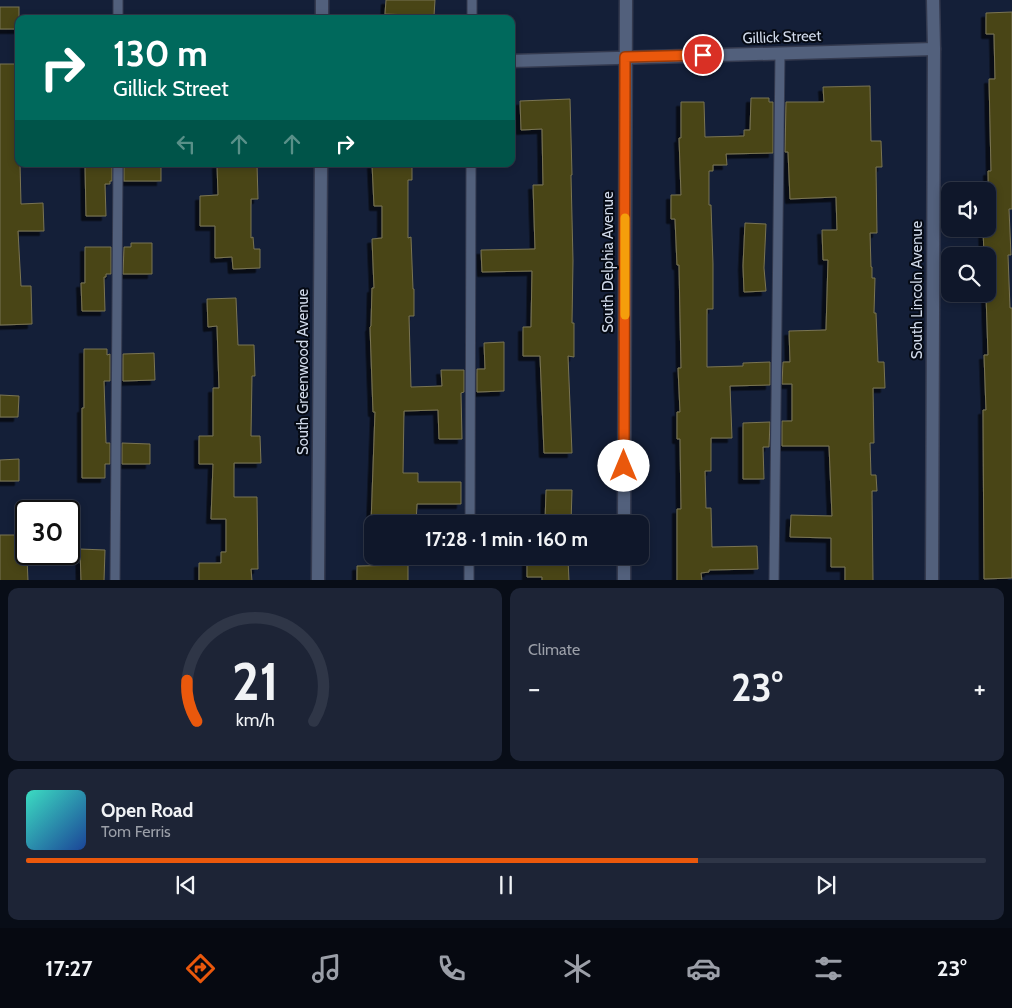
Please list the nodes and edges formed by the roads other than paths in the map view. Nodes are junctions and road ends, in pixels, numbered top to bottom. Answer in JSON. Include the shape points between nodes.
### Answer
{"nodes":[{"id":1,"x":118,"y":0,"type":"edge"},
{"id":2,"x":322,"y":0,"type":"edge"},
{"id":3,"x":472,"y":0,"type":"edge"},
{"id":4,"x":626,"y":0,"type":"edge"},
{"id":5,"x":933,"y":0,"type":"edge"},
{"id":6,"x":118,"y":15,"type":"edge"},
{"id":7,"x":322,"y":15,"type":"edge"},
{"id":8,"x":472,"y":15,"type":"edge"},
{"id":9,"x":934,"y":49,"type":"junction"},
{"id":10,"x":780,"y":53,"type":"junction"},
{"id":11,"x":625,"y":57,"type":"junction"},
{"id":12,"x":515,"y":61,"type":"edge"},
{"id":13,"x":118,"y":167,"type":"edge"},
{"id":14,"x":321,"y":167,"type":"edge"},
{"id":15,"x":471,"y":167,"type":"edge"},
{"id":16,"x":470,"y":515,"type":"edge"},
{"id":17,"x":624,"y":515,"type":"edge"},
{"id":18,"x":470,"y":565,"type":"edge"},
{"id":19,"x":624,"y":565,"type":"edge"},
{"id":20,"x":115,"y":580,"type":"edge"},
{"id":21,"x":318,"y":580,"type":"edge"},
{"id":22,"x":469,"y":580,"type":"edge"},
{"id":23,"x":624,"y":580,"type":"edge"},
{"id":24,"x":774,"y":580,"type":"edge"},
{"id":25,"x":932,"y":580,"type":"edge"}],
"edges":[{"from":1,"to":6,"type":"lane"},
{"from":2,"to":7,"type":"street"},
{"from":3,"to":8,"type":"lane"},
{"from":4,"to":11,"type":"street","name":"South Delphia Avenue"},
{"from":5,"to":9,"type":"street","name":"South Lincoln Avenue"},
{"from":9,"to":10,"type":"street","name":"Gillick Street"},
{"from":9,"to":25,"type":"street","name":"South Lincoln Avenue"},
{"from":10,"to":11,"type":"street","name":"Gillick Street"},
{"from":10,"to":24,"type":"lane"},
{"from":11,"to":12,"type":"street","name":"Gillick Street"},
{"from":11,"to":17,"type":"street","name":"South Delphia Avenue"},
{"from":13,"to":20,"type":"lane"},
{"from":14,"to":21,"type":"street","name":"South Greenwood Avenue"},
{"from":15,"to":16,"type":"lane"},
{"from":18,"to":22,"type":"lane"},
{"from":19,"to":23,"type":"street"}]}
